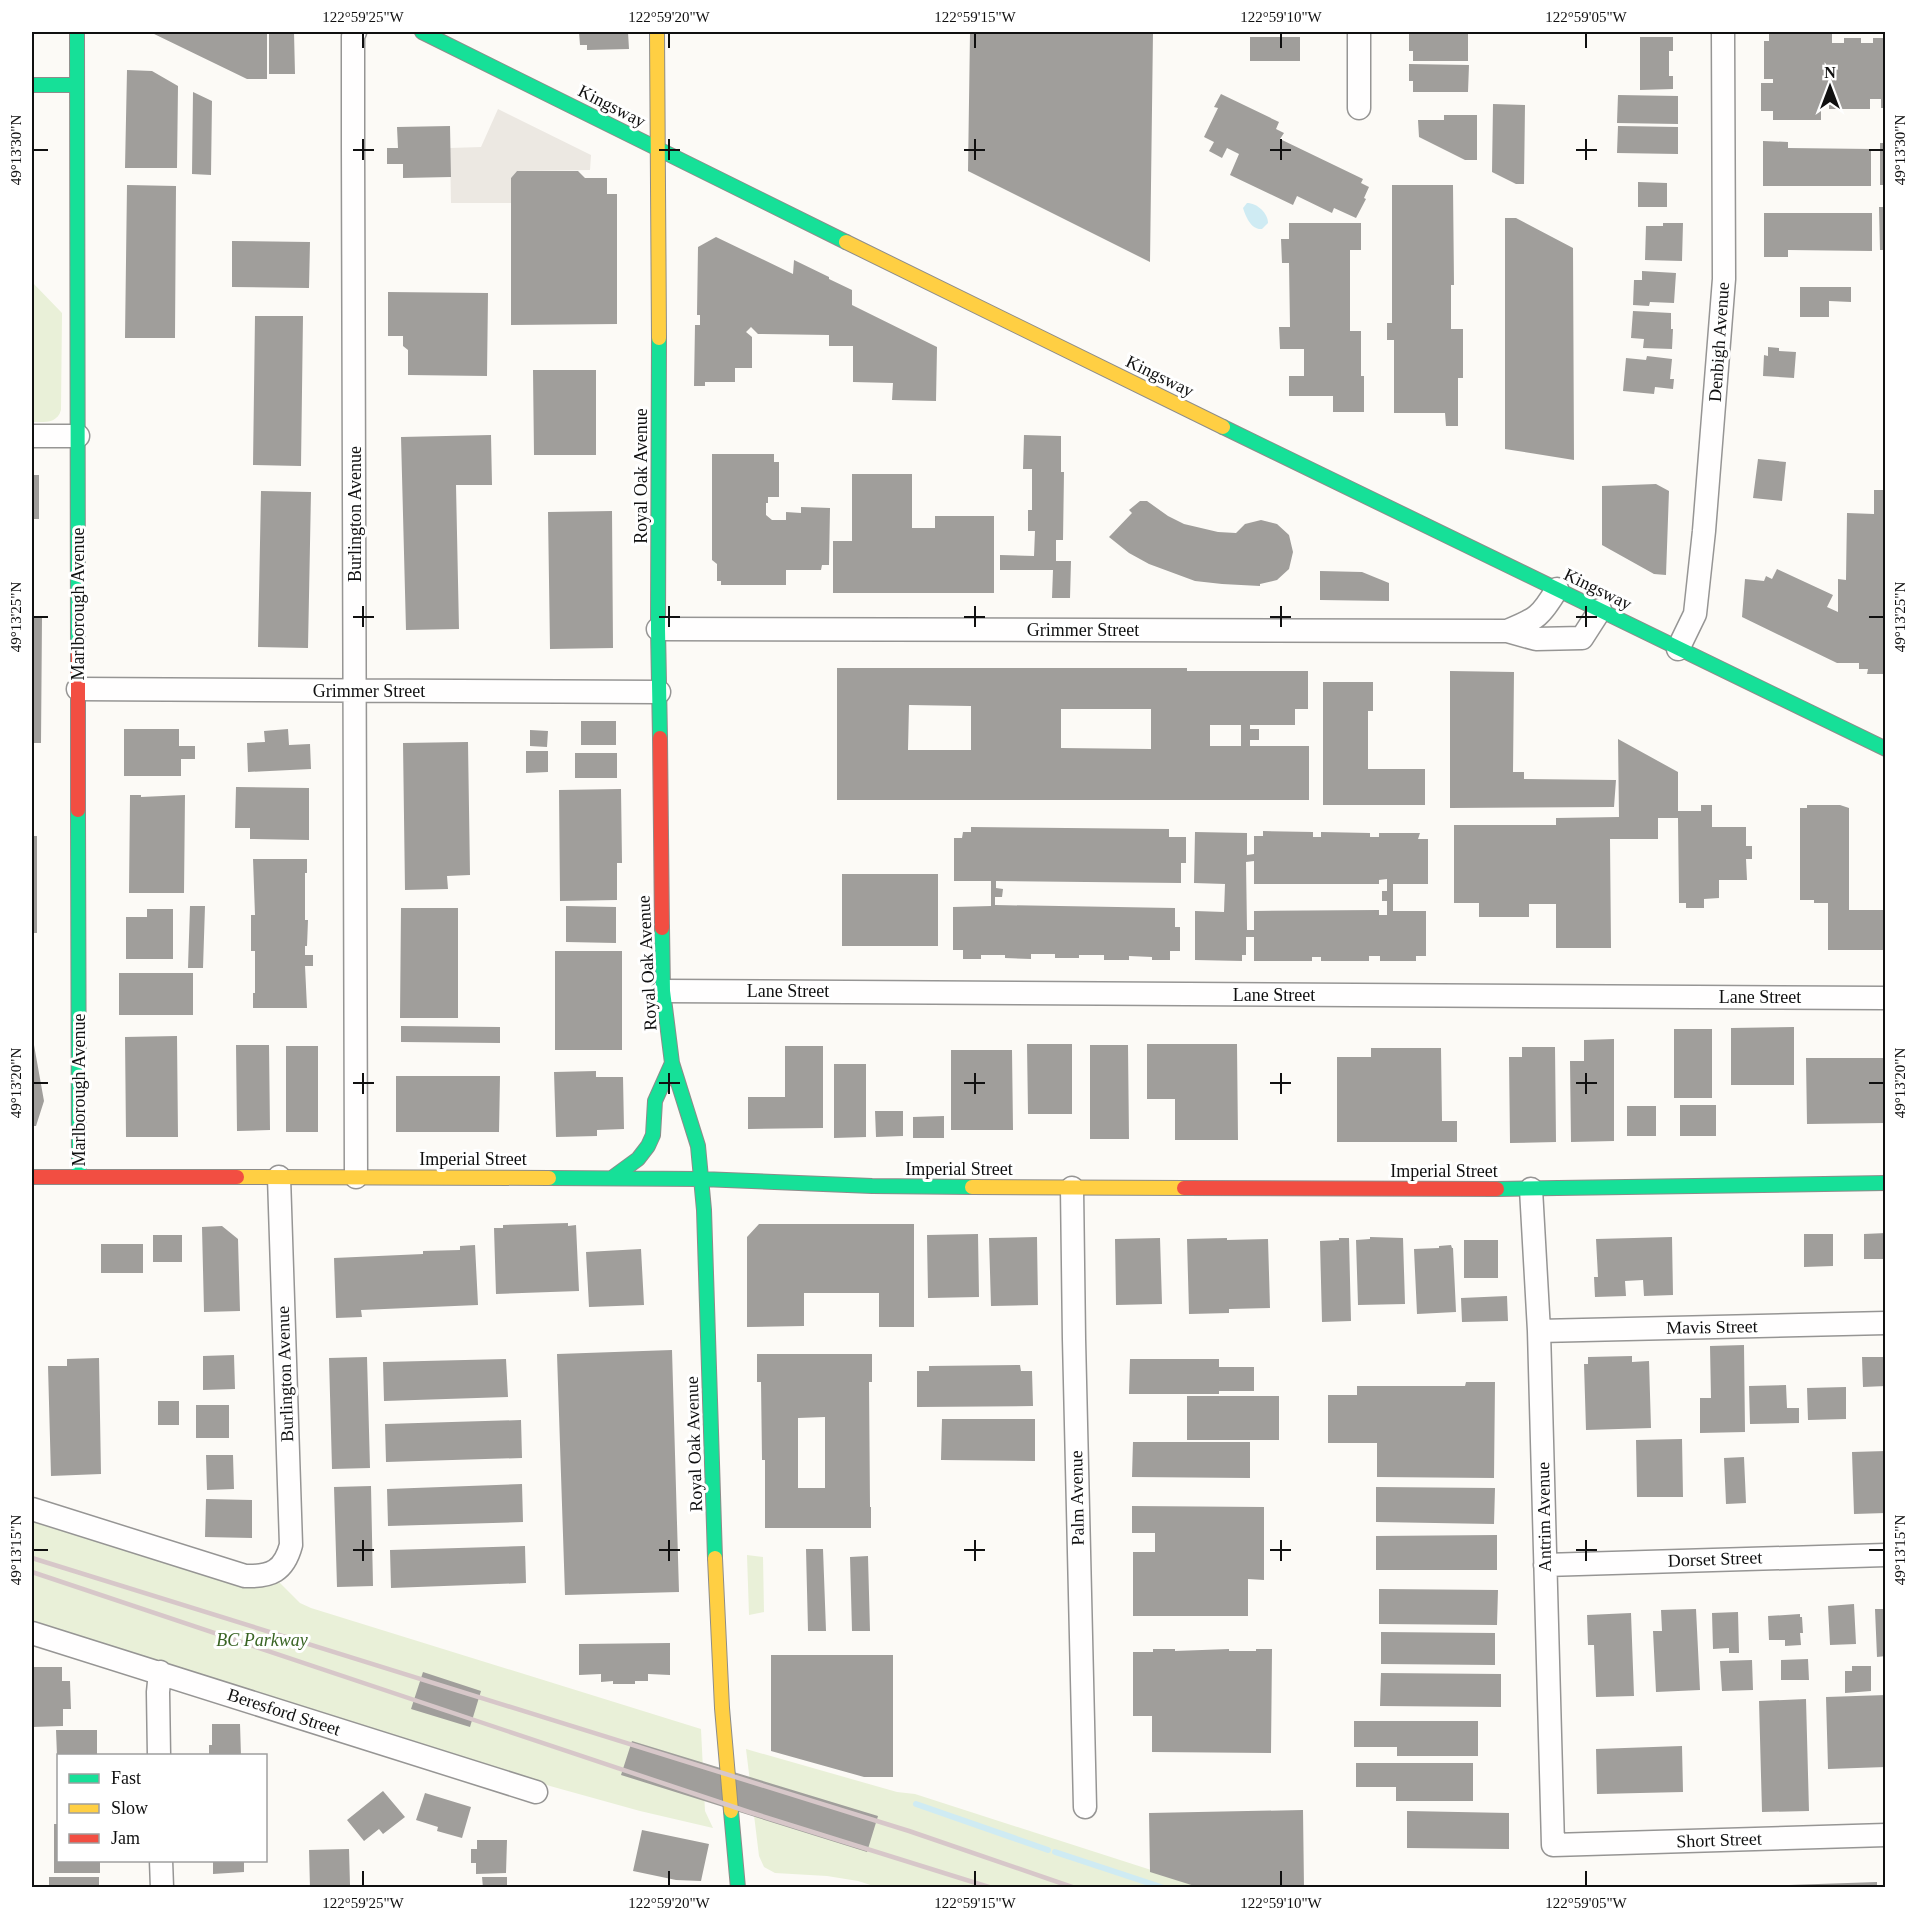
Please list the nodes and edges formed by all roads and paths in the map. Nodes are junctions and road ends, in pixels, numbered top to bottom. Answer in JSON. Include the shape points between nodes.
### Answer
{"nodes":[{"id":1,"x":77,"y":32,"type":"edge"},
{"id":2,"x":355,"y":32,"type":"edge"},
{"id":3,"x":422,"y":32,"type":"edge"},
{"id":4,"x":657,"y":32,"type":"edge"},
{"id":5,"x":1359,"y":32,"type":"edge"},
{"id":6,"x":1723,"y":32,"type":"edge"},
{"id":7,"x":32,"y":85,"type":"edge"},
{"id":8,"x":77,"y":85,"type":"junction"},
{"id":9,"x":1359,"y":108,"type":"dead end"},
{"id":10,"x":659,"y":150,"type":"junction"},
{"id":11,"x":32,"y":436,"type":"edge"},
{"id":12,"x":78,"y":436,"type":"junction"},
{"id":13,"x":1557,"y":589,"type":"junction"},
{"id":14,"x":1600,"y":610,"type":"junction"},
{"id":15,"x":658,"y":629,"type":"junction"},
{"id":16,"x":1507,"y":631,"type":"junction"},
{"id":17,"x":1678,"y":648,"type":"junction"},
{"id":18,"x":78,"y":689,"type":"junction"},
{"id":19,"x":355,"y":691,"type":"junction"},
{"id":20,"x":659,"y":692,"type":"junction"},
{"id":21,"x":1886,"y":749,"type":"edge"},
{"id":22,"x":663,"y":991,"type":"junction"},
{"id":23,"x":1886,"y":998,"type":"edge"},
{"id":24,"x":672,"y":1063,"type":"junction"},
{"id":25,"x":32,"y":1177,"type":"edge"},
{"id":26,"x":79,"y":1177,"type":"junction"},
{"id":27,"x":279,"y":1177,"type":"junction"},
{"id":28,"x":356,"y":1177,"type":"junction"},
{"id":29,"x":612,"y":1178,"type":"junction"},
{"id":30,"x":702,"y":1179,"type":"junction"},
{"id":31,"x":1886,"y":1183,"type":"edge"},
{"id":32,"x":1072,"y":1188,"type":"junction"},
{"id":33,"x":1530,"y":1189,"type":"junction"},
{"id":34,"x":1886,"y":1323,"type":"edge"},
{"id":35,"x":1539,"y":1331,"type":"junction"},
{"id":36,"x":32,"y":1509,"type":"edge"},
{"id":37,"x":1886,"y":1555,"type":"edge"},
{"id":38,"x":1545,"y":1565,"type":"junction"},
{"id":39,"x":32,"y":1633,"type":"edge"},
{"id":40,"x":160,"y":1672,"type":"junction"},
{"id":41,"x":159,"y":1754,"type":"edge"},
{"id":42,"x":536,"y":1792,"type":"dead end"},
{"id":43,"x":1085,"y":1807,"type":"dead end"},
{"id":44,"x":1886,"y":1835,"type":"edge"},
{"id":45,"x":1553,"y":1845,"type":"joint"},
{"id":46,"x":161,"y":1862,"type":"edge"},
{"id":47,"x":162,"y":1887,"type":"edge"},
{"id":48,"x":738,"y":1887,"type":"edge"}],
"edges":[{"from":1,"to":8,"type":"main road","name":"Marlborough Avenue"},
{"from":2,"to":19,"type":"street","name":"Burlington Avenue"},
{"from":3,"to":10,"type":"main road","name":"Kingsway"},
{"from":4,"to":10,"type":"main road","name":"Royal Oak Avenue"},
{"from":5,"to":9,"type":"street"},
{"from":6,"to":17,"type":"street","name":"Denbigh Avenue","via":[[1724,279],[1695,614]]},
{"from":7,"to":8,"type":"main road"},
{"from":8,"to":12,"type":"main road","name":"Marlborough Avenue"},
{"from":10,"to":13,"type":"main road","name":"Kingsway"},
{"from":10,"to":15,"type":"main road","name":"Royal Oak Avenue"},
{"from":11,"to":12,"type":"street"},
{"from":12,"to":18,"type":"main road","name":"Marlborough Avenue"},
{"from":13,"to":14,"type":"main road","name":"Kingsway"},
{"from":13,"to":16,"type":"street","name":"Grimmer Street","via":[[1543,613]]},
{"from":14,"to":16,"type":"street","name":"Grimmer Street","via":[[1582,638],[1536,639]]},
{"from":14,"to":17,"type":"main road","name":"Kingsway"},
{"from":15,"to":16,"type":"street","name":"Grimmer Street"},
{"from":15,"to":20,"type":"main road","name":"Royal Oak Avenue"},
{"from":17,"to":21,"type":"main road","name":"Kingsway"},
{"from":18,"to":19,"type":"street","name":"Grimmer Street"},
{"from":18,"to":26,"type":"main road","name":"Marlborough Avenue"},
{"from":19,"to":20,"type":"street","name":"Grimmer Street"},
{"from":19,"to":28,"type":"street","name":"Burlington Avenue"},
{"from":20,"to":22,"type":"main road","name":"Royal Oak Avenue"},
{"from":22,"to":23,"type":"street","name":"Lane Street"},
{"from":22,"to":24,"type":"main road","name":"Royal Oak Avenue"},
{"from":24,"to":29,"type":"main road","via":[[655,1101],[653,1135],[648,1146],[638,1159]]},
{"from":24,"to":30,"type":"main road","name":"Royal Oak Avenue","via":[[698,1146]]},
{"from":25,"to":26,"type":"main road","name":"Imperial Street"},
{"from":26,"to":27,"type":"main road","name":"Imperial Street"},
{"from":27,"to":28,"type":"main road","name":"Imperial Street"},
{"from":27,"to":36,"type":"street","name":"Burlington Avenue","via":[[291,1545],[279,1569],[245,1576]]},
{"from":28,"to":29,"type":"main road","name":"Imperial Street"},
{"from":29,"to":30,"type":"main road","name":"Imperial Street"},
{"from":30,"to":32,"type":"main road","name":"Imperial Street"},
{"from":30,"to":48,"type":"main road","name":"Royal Oak Avenue","via":[[718,1635]]},
{"from":31,"to":33,"type":"main road","name":"Imperial Street"},
{"from":32,"to":33,"type":"main road","name":"Imperial Street"},
{"from":32,"to":43,"type":"street","name":"Palm Avenue"},
{"from":33,"to":35,"type":"street","name":"Antrim Avenue"},
{"from":34,"to":35,"type":"street","name":"Mavis Street"},
{"from":35,"to":38,"type":"street","name":"Antrim Avenue"},
{"from":37,"to":38,"type":"street","name":"Dorset Street"},
{"from":38,"to":45,"type":"street","name":"Antrim Avenue"},
{"from":39,"to":40,"type":"street","name":"Beresford Street"},
{"from":40,"to":41,"type":"street"},
{"from":40,"to":42,"type":"street","name":"Beresford Street"},
{"from":44,"to":45,"type":"street","name":"Short Street"},
{"from":46,"to":47,"type":"street"}]}
